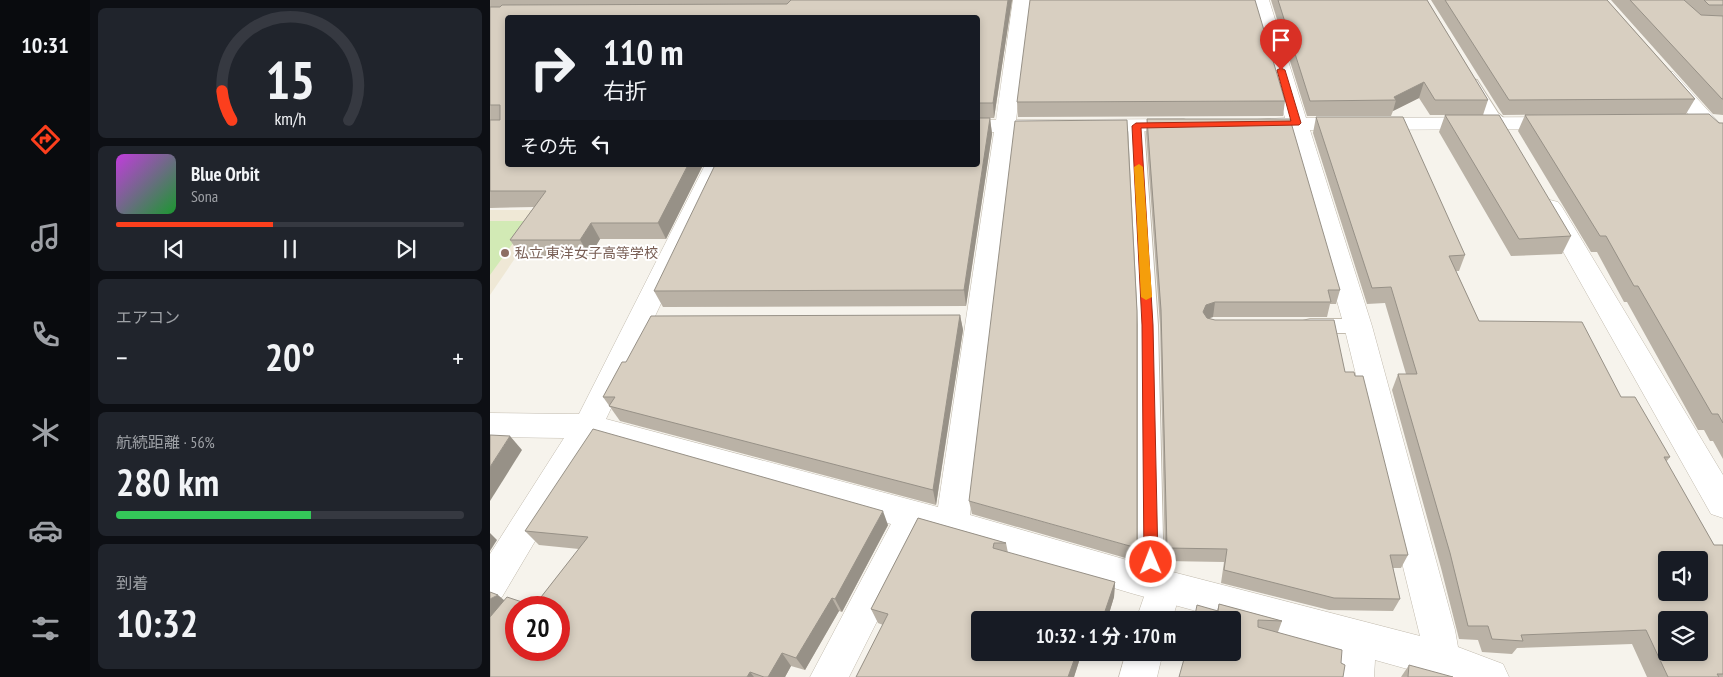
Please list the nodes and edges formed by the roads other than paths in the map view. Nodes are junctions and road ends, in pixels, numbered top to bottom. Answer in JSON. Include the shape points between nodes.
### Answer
{"nodes":[{"id":1,"x":1022,"y":0,"type":"edge"},
{"id":2,"x":1260,"y":0,"type":"edge"},
{"id":3,"x":1656,"y":64,"type":"edge"},
{"id":4,"x":1468,"y":75,"type":"edge"},
{"id":5,"x":1677,"y":122,"type":"edge"},
{"id":6,"x":1715,"y":122,"type":"edge"},
{"id":7,"x":1296,"y":123,"type":"junction"},
{"id":8,"x":1579,"y":123,"type":"edge"},
{"id":9,"x":1240,"y":124,"type":"edge"},
{"id":10,"x":1501,"y":124,"type":"junction"},
{"id":11,"x":1202,"y":125,"type":"edge"},
{"id":12,"x":980,"y":126,"type":"edge"},
{"id":13,"x":1005,"y":126,"type":"junction"},
{"id":14,"x":1136,"y":126,"type":"junction"},
{"id":15,"x":1723,"y":140,"type":"edge"},
{"id":16,"x":1516,"y":149,"type":"edge"},
{"id":17,"x":715,"y":167,"type":"edge"},
{"id":18,"x":1535,"y":183,"type":"edge"},
{"id":19,"x":640,"y":319,"type":"junction"},
{"id":20,"x":670,"y":319,"type":"edge"},
{"id":21,"x":1290,"y":326,"type":"edge"},
{"id":22,"x":1358,"y":326,"type":"junction"},
{"id":23,"x":490,"y":425,"type":"edge"},
{"id":24,"x":588,"y":426,"type":"junction"},
{"id":25,"x":1723,"y":504,"type":"edge"},
{"id":26,"x":913,"y":516,"type":"junction"},
{"id":27,"x":952,"y":525,"type":"junction"},
{"id":28,"x":490,"y":585,"type":"edge"},
{"id":29,"x":1158,"y":596,"type":"edge"},
{"id":30,"x":1359,"y":638,"type":"junction"},
{"id":31,"x":1441,"y":660,"type":"junction"},
{"id":32,"x":1142,"y":661,"type":"edge"},
{"id":33,"x":829,"y":677,"type":"edge"},
{"id":34,"x":1138,"y":677,"type":"edge"},
{"id":35,"x":1355,"y":677,"type":"edge"},
{"id":36,"x":1490,"y":677,"type":"edge"}],
"edges":[{"from":1,"to":13,"type":"street"},
{"from":2,"to":7,"type":"street"},
{"from":3,"to":6,"type":"street"},
{"from":4,"to":10,"type":"lane","via":[[1492,116]]},
{"from":5,"to":6,"type":"street"},
{"from":6,"to":15,"type":"street"},
{"from":7,"to":9,"type":"street"},
{"from":7,"to":10,"type":"street"},
{"from":7,"to":22,"type":"street"},
{"from":8,"to":10,"type":"street"},
{"from":10,"to":16,"type":"street"},
{"from":11,"to":14,"type":"street"},
{"from":12,"to":13,"type":"street"},
{"from":13,"to":14,"type":"street"},
{"from":13,"to":27,"type":"street","via":[[970,318]]},
{"from":14,"to":29,"type":"lane","via":[[1148,325]]},
{"from":17,"to":19,"type":"street"},
{"from":18,"to":25,"type":"street"},
{"from":19,"to":20,"type":"street"},
{"from":19,"to":24,"type":"street"},
{"from":21,"to":22,"type":"lane"},
{"from":22,"to":31,"type":"street","via":[[1437,630]]},
{"from":23,"to":24,"type":"street"},
{"from":24,"to":26,"type":"street"},
{"from":24,"to":28,"type":"street"},
{"from":26,"to":27,"type":"street"},
{"from":26,"to":33,"type":"street"},
{"from":27,"to":29,"type":"street"},
{"from":29,"to":30,"type":"street"},
{"from":30,"to":31,"type":"street"},
{"from":30,"to":35,"type":"street"},
{"from":31,"to":36,"type":"street"},
{"from":32,"to":34,"type":"street"}]}
